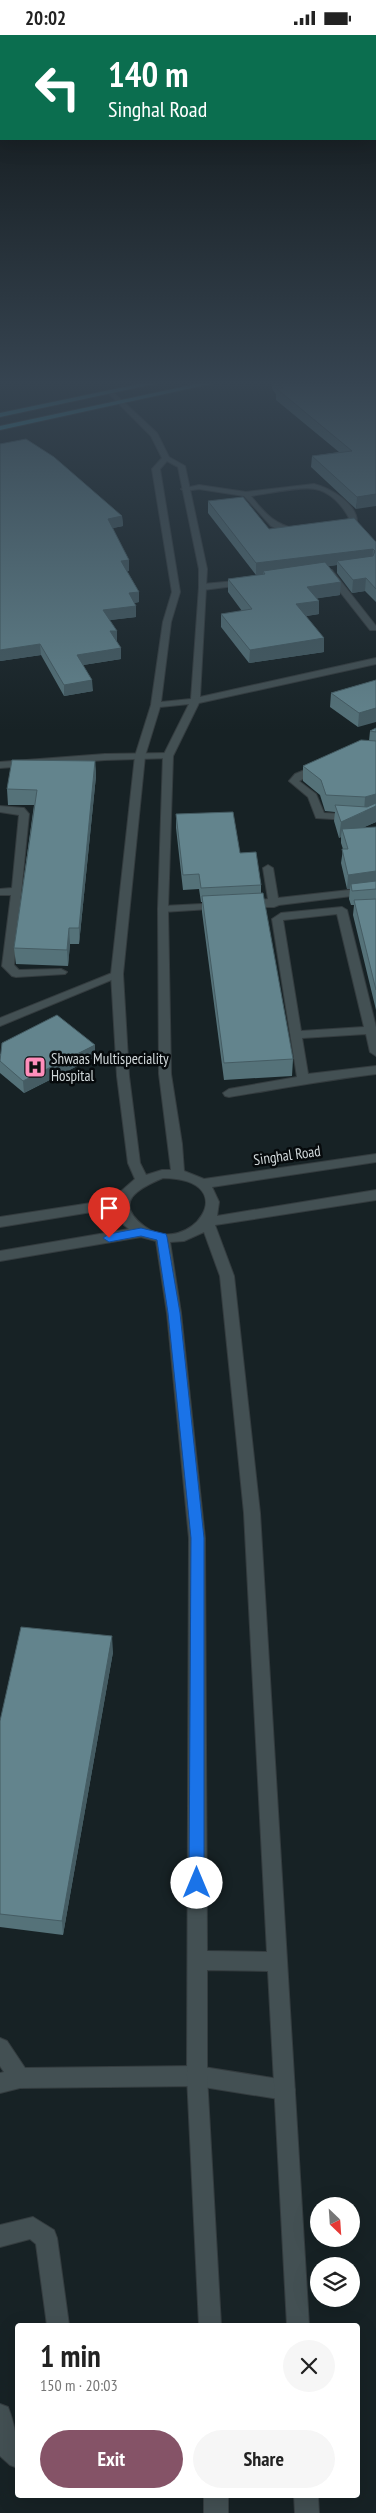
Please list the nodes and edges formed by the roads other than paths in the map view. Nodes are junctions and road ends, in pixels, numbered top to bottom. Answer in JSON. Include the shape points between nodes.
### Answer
{"nodes":[{"id":1,"x":161,"y":500,"type":"edge"},
{"id":2,"x":187,"y":500,"type":"edge"},
{"id":3,"x":250,"y":500,"type":"edge"},
{"id":4,"x":338,"y":500,"type":"edge"},
{"id":5,"x":330,"y":528,"type":"edge"},
{"id":6,"x":304,"y":532,"type":"edge"},
{"id":7,"x":318,"y":571,"type":"edge"},
{"id":8,"x":261,"y":579,"type":"edge"},
{"id":9,"x":203,"y":587,"type":"junction"},
{"id":10,"x":373,"y":628,"type":"dead end"},
{"id":11,"x":376,"y":661,"type":"edge"},
{"id":12,"x":195,"y":701,"type":"junction"},
{"id":13,"x":156,"y":705,"type":"junction"},
{"id":14,"x":140,"y":756,"type":"junction"},
{"id":15,"x":168,"y":756,"type":"junction"},
{"id":16,"x":332,"y":762,"type":"edge"},
{"id":17,"x":0,"y":765,"type":"edge"},
{"id":18,"x":0,"y":809,"type":"edge"},
{"id":19,"x":376,"y":813,"type":"edge"},
{"id":20,"x":268,"y":868,"type":"dead end"},
{"id":21,"x":376,"y":890,"type":"edge"},
{"id":22,"x":17,"y":891,"type":"junction"},
{"id":23,"x":0,"y":892,"type":"edge"},
{"id":24,"x":303,"y":900,"type":"junction"},
{"id":25,"x":274,"y":904,"type":"junction"},
{"id":26,"x":163,"y":909,"type":"junction"},
{"id":27,"x":307,"y":912,"type":"junction"},
{"id":28,"x":61,"y":971,"type":"dead end"},
{"id":29,"x":117,"y":974,"type":"junction"},
{"id":30,"x":0,"y":1022,"type":"edge"},
{"id":31,"x":370,"y":1030,"type":"junction"},
{"id":32,"x":298,"y":1035,"type":"junction"},
{"id":33,"x":376,"y":1052,"type":"edge"},
{"id":34,"x":376,"y":1070,"type":"edge"},
{"id":35,"x":303,"y":1079,"type":"junction"},
{"id":36,"x":229,"y":1093,"type":"dead end"},
{"id":37,"x":376,"y":1158,"type":"edge"},
{"id":38,"x":178,"y":1174,"type":"junction"},
{"id":39,"x":142,"y":1180,"type":"junction"},
{"id":40,"x":202,"y":1184,"type":"junction"},
{"id":41,"x":376,"y":1195,"type":"edge"},
{"id":42,"x":121,"y":1203,"type":"junction"},
{"id":43,"x":0,"y":1222,"type":"edge"},
{"id":44,"x":208,"y":1222,"type":"junction"},
{"id":45,"x":141,"y":1232,"type":"junction"},
{"id":46,"x":162,"y":1237,"type":"junction"},
{"id":47,"x":0,"y":1256,"type":"edge"},
{"id":48,"x":196,"y":1960,"type":"junction"},
{"id":49,"x":276,"y":1962,"type":"junction"},
{"id":50,"x":0,"y":2047,"type":"edge"},
{"id":51,"x":197,"y":2076,"type":"junction"},
{"id":52,"x":20,"y":2078,"type":"junction"},
{"id":53,"x":0,"y":2083,"type":"edge"},
{"id":54,"x":285,"y":2090,"type":"junction"},
{"id":55,"x":0,"y":2236,"type":"edge"},
{"id":56,"x":58,"y":2323,"type":"edge"},
{"id":57,"x":210,"y":2323,"type":"edge"},
{"id":58,"x":298,"y":2323,"type":"edge"},
{"id":59,"x":0,"y":2415,"type":"edge"},
{"id":60,"x":15,"y":2454,"type":"edge"},
{"id":61,"x":216,"y":2498,"type":"edge"},
{"id":62,"x":306,"y":2498,"type":"edge"},
{"id":63,"x":216,"y":2513,"type":"edge"},
{"id":64,"x":307,"y":2513,"type":"edge"}],
"edges":[{"from":1,"to":13,"type":"street","via":[[176,592],[168,622]]},
{"from":2,"to":9,"type":"street","via":[[203,569]]},
{"from":3,"to":6,"type":"street","via":[[277,527],[290,532]]},
{"from":4,"to":5,"type":"street","via":[[352,514],[354,521]]},
{"from":7,"to":10,"type":"street","via":[[331,569]]},
{"from":8,"to":9,"type":"street"},
{"from":9,"to":12,"type":"street"},
{"from":11,"to":12,"type":"street"},
{"from":12,"to":13,"type":"street"},
{"from":12,"to":15,"type":"street"},
{"from":13,"to":14,"type":"street"},
{"from":14,"to":15,"type":"street"},
{"from":14,"to":17,"type":"street"},
{"from":14,"to":29,"type":"street"},
{"from":15,"to":26,"type":"street"},
{"from":16,"to":19,"type":"street","via":[[298,776],[294,781],[312,796],[320,815],[365,818]]},
{"from":18,"to":22,"type":"street","via":[[20,810],[24,814]]},
{"from":20,"to":25,"type":"street"},
{"from":21,"to":24,"type":"street"},
{"from":22,"to":23,"type":"street"},
{"from":22,"to":28,"type":"street","via":[[8,966],[16,974]]},
{"from":24,"to":25,"type":"street"},
{"from":24,"to":27,"type":"street"},
{"from":25,"to":26,"type":"street"},
{"from":26,"to":38,"type":"street","via":[[165,1074]]},
{"from":27,"to":31,"type":"street","via":[[346,909]]},
{"from":27,"to":32,"type":"street","via":[[277,919]]},
{"from":29,"to":30,"type":"street"},
{"from":29,"to":39,"type":"street","via":[[123,1076],[134,1163]]},
{"from":31,"to":32,"type":"street"},
{"from":31,"to":33,"type":"street"},
{"from":32,"to":35,"type":"street"},
{"from":34,"to":35,"type":"street"},
{"from":35,"to":36,"type":"street"},
{"from":37,"to":40,"type":"street","name":"Singhal Road"},
{"from":38,"to":39,"type":"street","via":[[162,1174]]},
{"from":38,"to":40,"type":"street"},
{"from":39,"to":42,"type":"street","via":[[134,1183]]},
{"from":40,"to":44,"type":"street","via":[[214,1202]]},
{"from":41,"to":44,"type":"street"},
{"from":42,"to":43,"type":"street"},
{"from":42,"to":45,"type":"street","via":[[129,1224]]},
{"from":44,"to":46,"type":"street","via":[[185,1235]]},
{"from":44,"to":49,"type":"street","via":[[227,1275],[252,1513]]},
{"from":45,"to":46,"type":"street"},
{"from":45,"to":47,"type":"street"},
{"from":46,"to":48,"type":"street","via":[[174,1313],[197,1538]]},
{"from":48,"to":49,"type":"street"},
{"from":48,"to":51,"type":"street"},
{"from":49,"to":54,"type":"street"},
{"from":50,"to":52,"type":"street"},
{"from":51,"to":52,"type":"street"},
{"from":51,"to":54,"type":"street"},
{"from":51,"to":57,"type":"street"},
{"from":52,"to":53,"type":"street"},
{"from":54,"to":58,"type":"street"},
{"from":55,"to":56,"type":"street","via":[[33,2228],[46,2238]]},
{"from":59,"to":60,"type":"street","via":[[4,2445]]},
{"from":61,"to":63,"type":"street"},
{"from":62,"to":64,"type":"street"}]}
